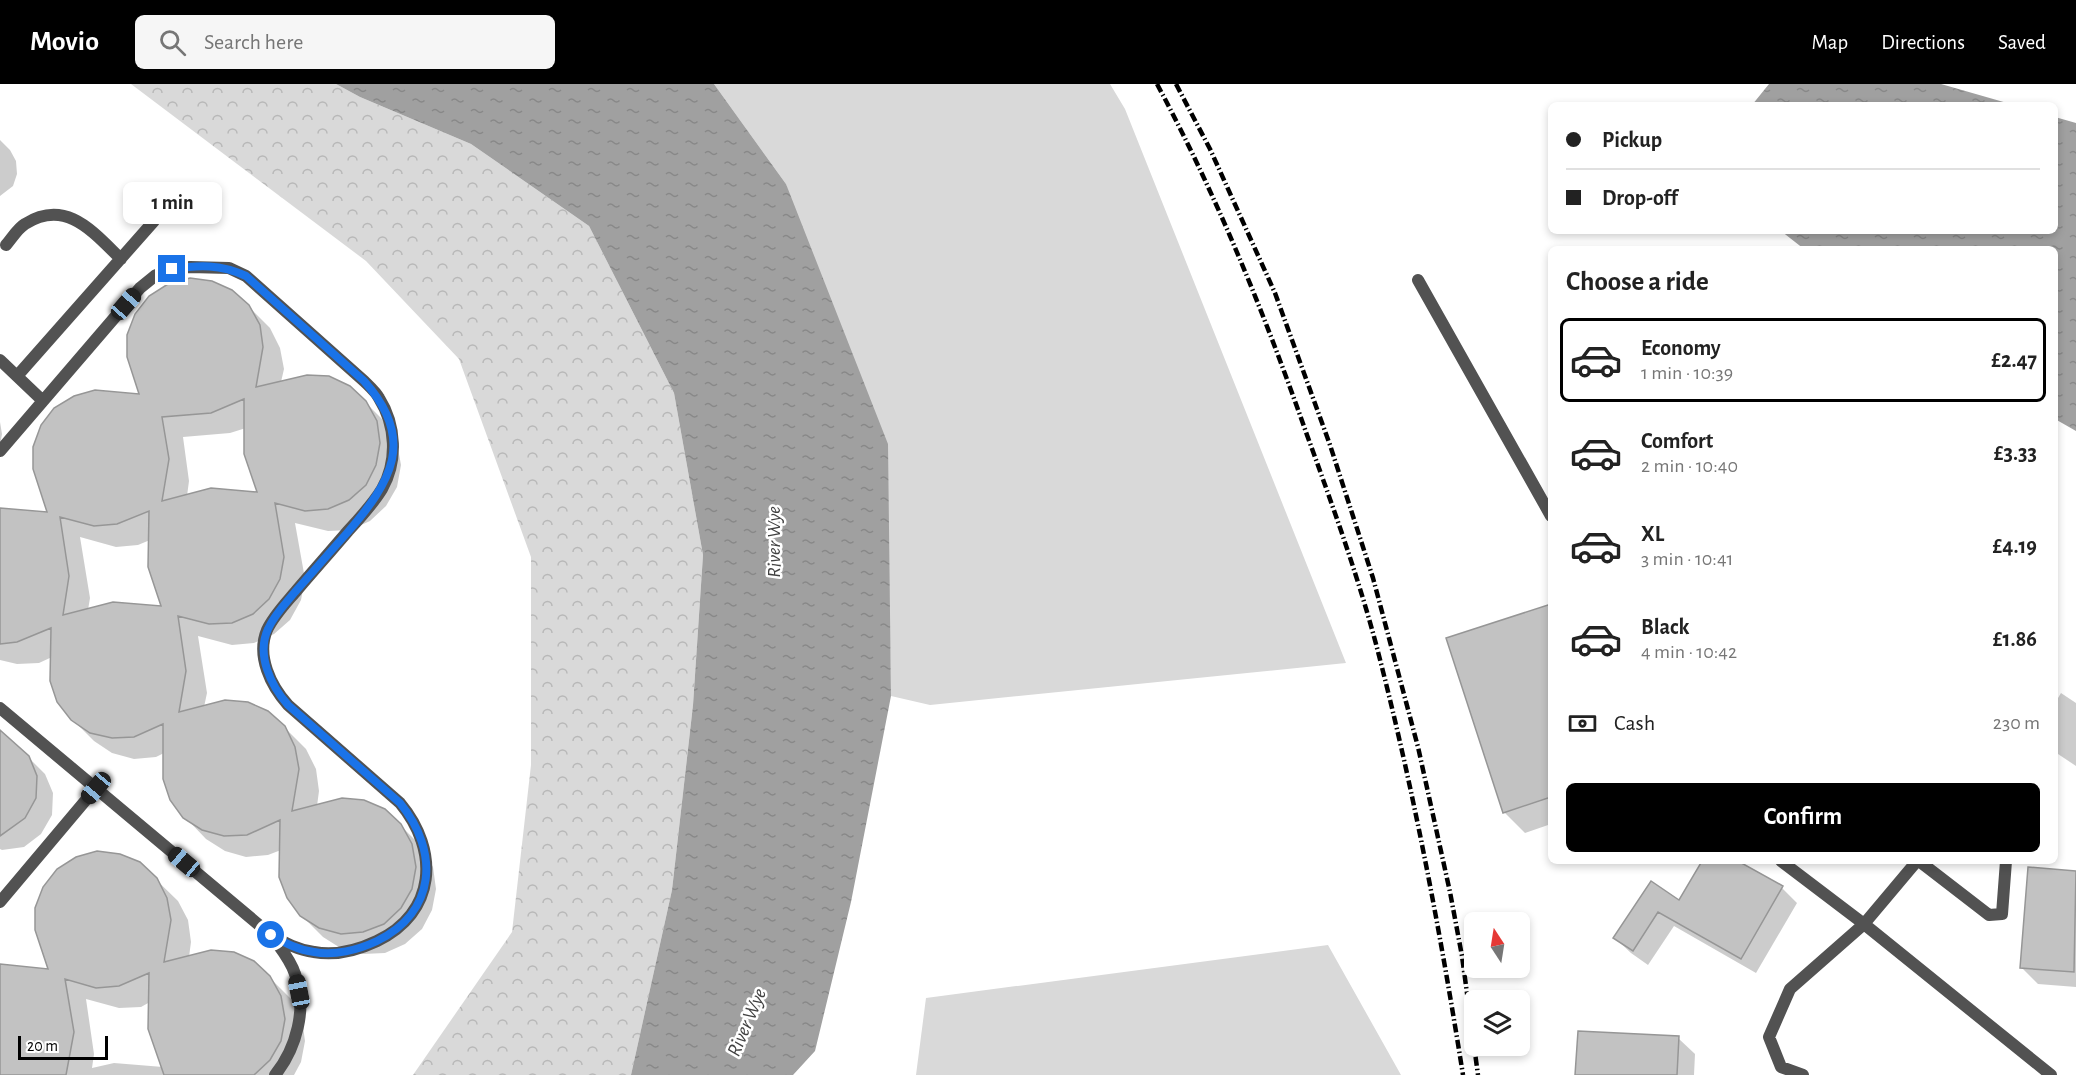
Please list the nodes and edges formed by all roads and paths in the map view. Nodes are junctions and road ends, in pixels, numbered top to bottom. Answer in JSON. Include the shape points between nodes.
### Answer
{"nodes":[{"id":1,"x":154,"y":221,"type":"dead end"},
{"id":2,"x":6,"y":244,"type":"dead end"},
{"id":3,"x":121,"y":259,"type":"junction"},
{"id":4,"x":1418,"y":280,"type":"dead end"},
{"id":5,"x":0,"y":360,"type":"edge"},
{"id":6,"x":18,"y":375,"type":"junction"},
{"id":7,"x":43,"y":401,"type":"junction"},
{"id":8,"x":0,"y":451,"type":"edge"},
{"id":9,"x":1548,"y":511,"type":"edge"},
{"id":10,"x":0,"y":708,"type":"edge"},
{"id":11,"x":96,"y":788,"type":"junction"},
{"id":12,"x":1785,"y":864,"type":"edge"},
{"id":13,"x":1915,"y":864,"type":"edge"},
{"id":14,"x":1922,"y":864,"type":"edge"},
{"id":15,"x":2006,"y":864,"type":"edge"},
{"id":16,"x":3,"y":893,"type":"edge"},
{"id":17,"x":1864,"y":924,"type":"junction"},
{"id":18,"x":271,"y":935,"type":"junction"},
{"id":19,"x":275,"y":1075,"type":"edge"},
{"id":20,"x":1803,"y":1075,"type":"edge"},
{"id":21,"x":2051,"y":1075,"type":"edge"}],
"edges":[{"from":1,"to":3,"type":"lane"},
{"from":2,"to":3,"type":"lane","via":[[24,224],[49,214],[72,217]]},
{"from":3,"to":6,"type":"lane"},
{"from":4,"to":9,"type":"lane"},
{"from":5,"to":6,"type":"lane"},
{"from":6,"to":7,"type":"lane"},
{"from":7,"to":8,"type":"lane"},
{"from":7,"to":18,"type":"lane","via":[[140,288],[156,275],[172,269],[209,266],[229,268],[246,276],[379,397],[394,445],[392,466],[366,511],[281,609],[267,631],[264,652],[268,675],[283,698],[412,818],[420,836],[426,885],[406,923],[362,948],[316,953]]},
{"from":10,"to":11,"type":"lane"},
{"from":11,"to":16,"type":"lane"},
{"from":11,"to":18,"type":"lane"},
{"from":12,"to":17,"type":"lane"},
{"from":13,"to":17,"type":"lane"},
{"from":14,"to":15,"type":"lane","via":[[1989,915],[2002,914]]},
{"from":17,"to":20,"type":"lane","via":[[1790,989],[1769,1036],[1780,1067]]},
{"from":17,"to":21,"type":"lane"},
{"from":18,"to":19,"type":"lane","via":[[289,961],[299,992],[298,1030]]}]}
